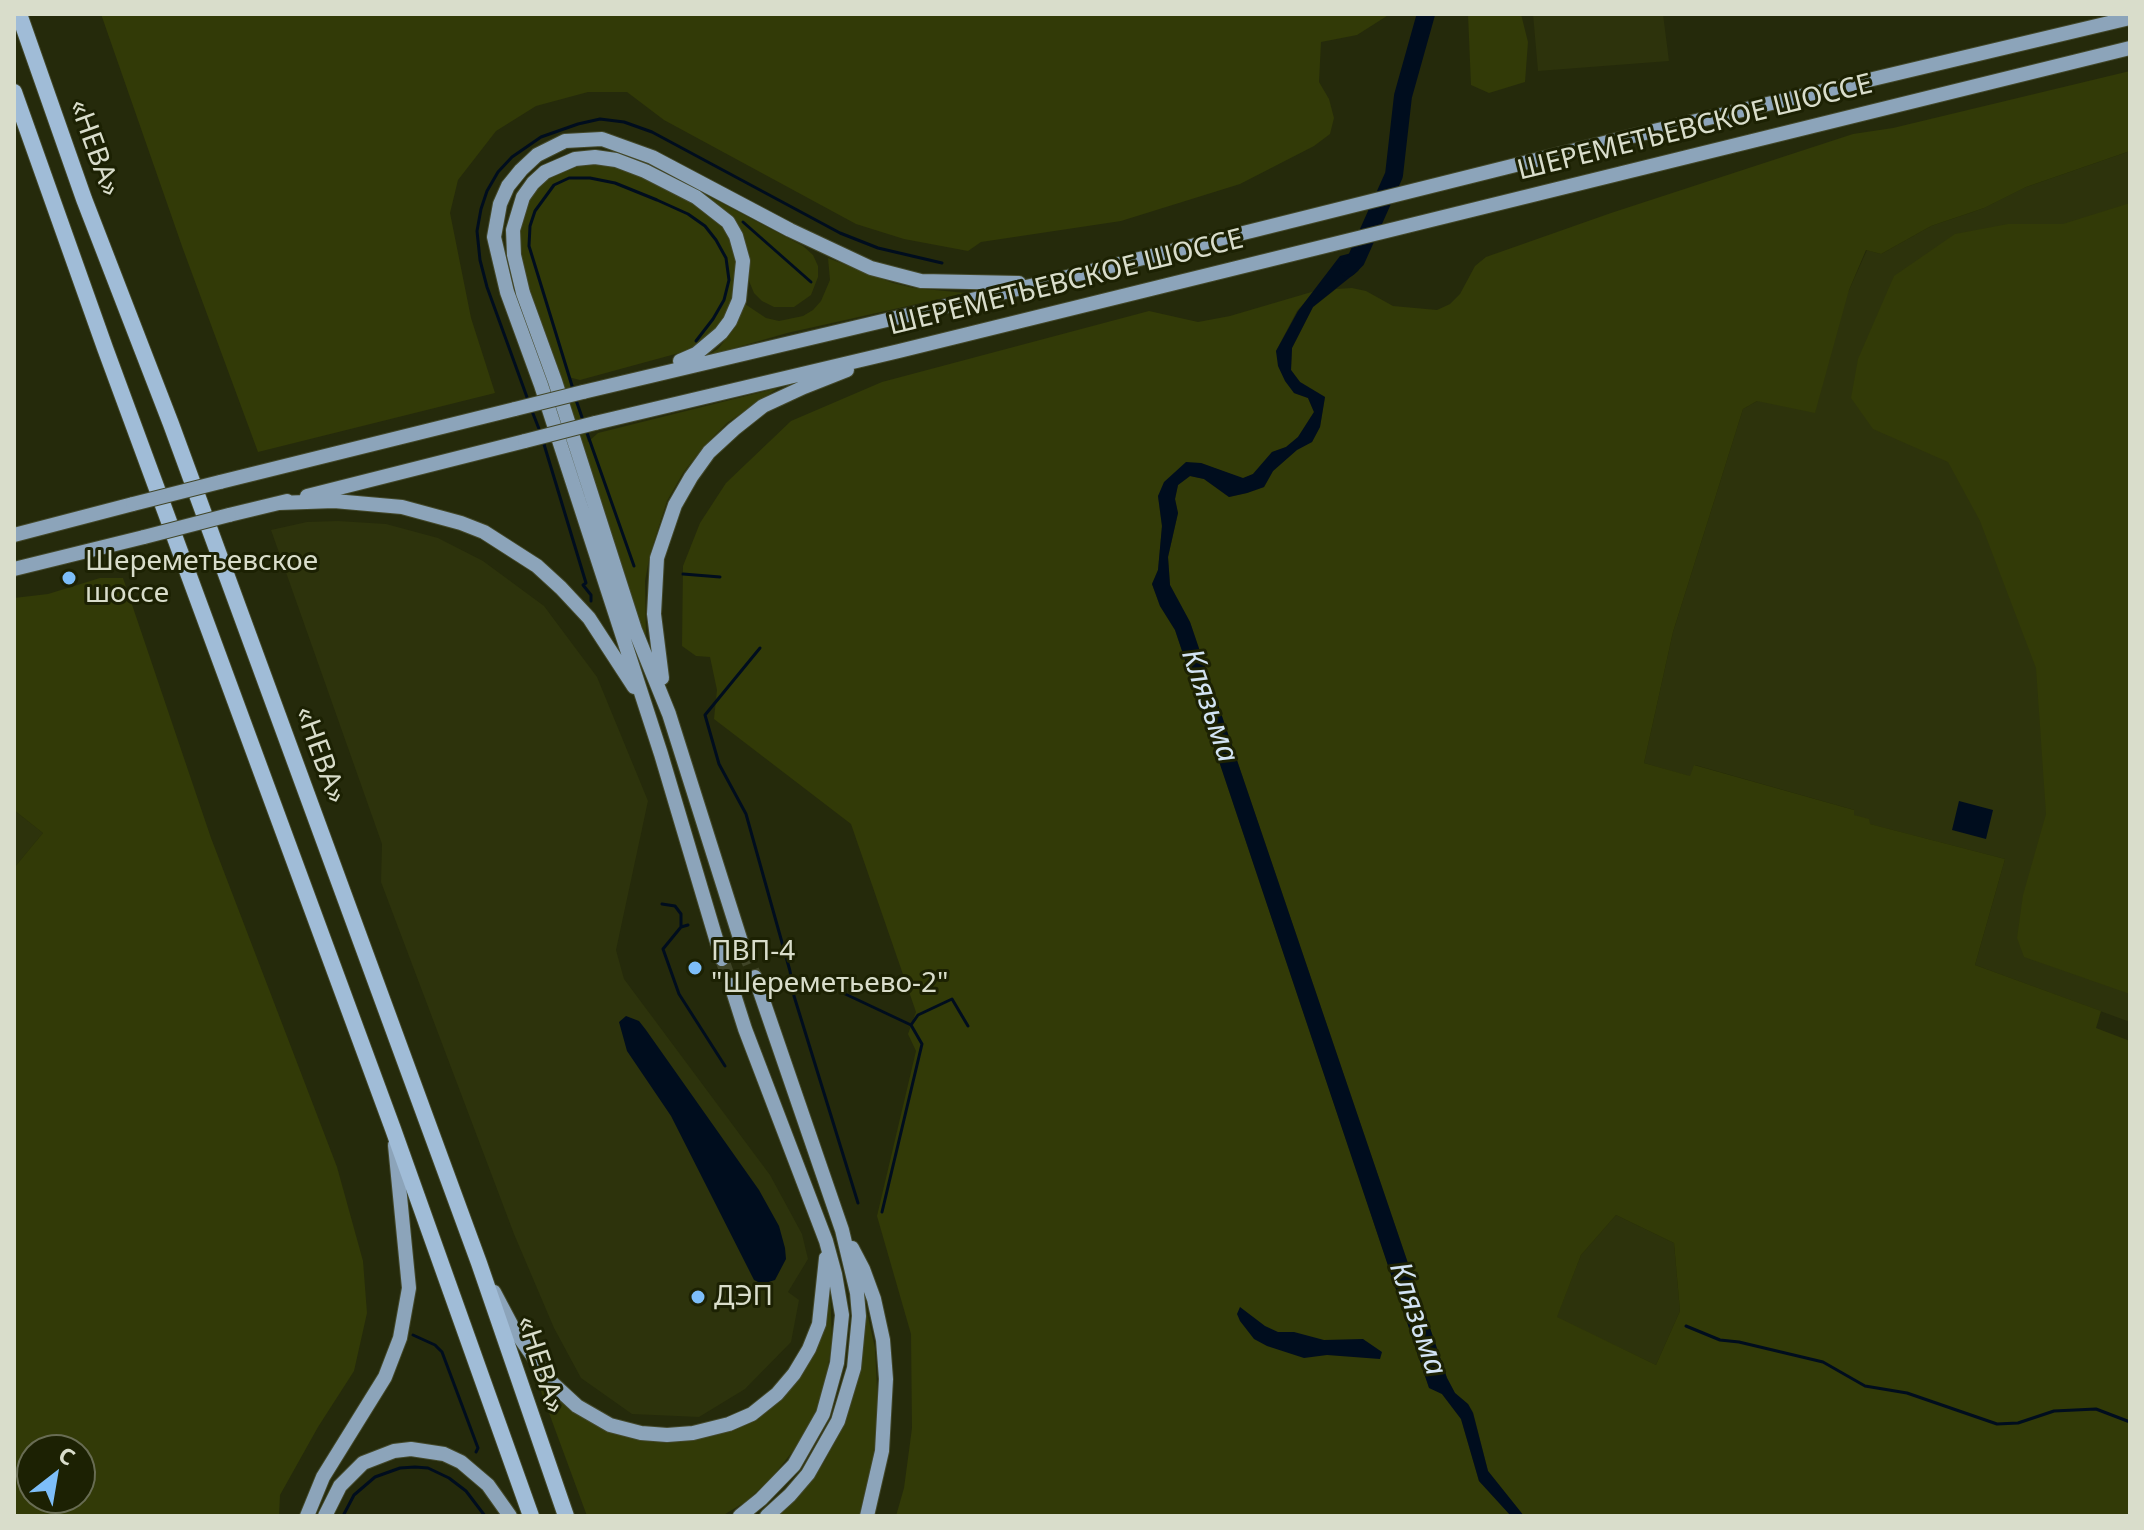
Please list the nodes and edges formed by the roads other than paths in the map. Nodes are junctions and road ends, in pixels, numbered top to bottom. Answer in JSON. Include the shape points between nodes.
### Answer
{"nodes":[{"id":1,"x":19,"y":14,"type":"edge"},
{"id":2,"x":2130,"y":18,"type":"edge"},
{"id":3,"x":2130,"y":48,"type":"edge"},
{"id":4,"x":14,"y":92,"type":"edge"},
{"id":5,"x":1043,"y":283,"type":"junction"},
{"id":6,"x":899,"y":351,"type":"junction"},
{"id":7,"x":643,"y":378,"type":"junction"},
{"id":8,"x":279,"y":503,"type":"junction"},
{"id":9,"x":14,"y":535,"type":"edge"},
{"id":10,"x":14,"y":569,"type":"edge"},
{"id":11,"x":645,"y":704,"type":"junction"},
{"id":12,"x":669,"y":714,"type":"junction"},
{"id":13,"x":744,"y":951,"type":"tunnel mouth"},
{"id":14,"x":722,"y":959,"type":"tunnel mouth"},
{"id":15,"x":755,"y":977,"type":"tunnel mouth"},
{"id":16,"x":731,"y":985,"type":"tunnel mouth"},
{"id":17,"x":393,"y":1129,"type":"junction"},
{"id":18,"x":842,"y":1230,"type":"junction"},
{"id":19,"x":826,"y":1241,"type":"junction"},
{"id":20,"x":479,"y":1263,"type":"junction"},
{"id":21,"x":307,"y":1516,"type":"edge"},
{"id":22,"x":325,"y":1516,"type":"edge"},
{"id":23,"x":510,"y":1516,"type":"edge"},
{"id":24,"x":531,"y":1516,"type":"edge"},
{"id":25,"x":566,"y":1516,"type":"edge"},
{"id":26,"x":740,"y":1516,"type":"edge"},
{"id":27,"x":767,"y":1516,"type":"edge"},
{"id":28,"x":867,"y":1516,"type":"edge"}],
"edges":[{"from":1,"to":20,"type":"highway","name":"«НЕВА»"},
{"from":2,"to":5,"type":"main road","name":"ШЕРЕМЕТЬЕВСКОЕ ШОССЕ"},
{"from":3,"to":6,"type":"main road","name":"ШЕРЕМЕТЬЕВСКОЕ ШОССЕ"},
{"from":4,"to":17,"type":"highway","name":"«НЕВА»"},
{"from":5,"to":7,"type":"main road","name":"ШЕРЕМЕТЬЕВСКОЕ ШОССЕ"},
{"from":5,"to":11,"type":"main road","via":[[921,281],[871,268],[652,157],[602,139],[565,141],[521,170],[500,204],[494,237],[498,259]]},
{"from":6,"to":8,"type":"main road","name":"ШЕРЕМЕТЬЕВСКОЕ ШОССЕ","bridge":true},
{"from":6,"to":12,"type":"main road","via":[[763,406],[709,452],[691,477],[665,532],[654,584],[656,650]]},
{"from":7,"to":9,"type":"main road","name":"ШЕРЕМЕТЬЕВСКОЕ ШОССЕ","bridge":true},
{"from":7,"to":12,"type":"main road","via":[[696,354],[730,321],[743,274],[736,236],[728,222],[696,197],[645,171],[595,157],[560,164],[523,197],[513,230],[514,255],[635,630]]},
{"from":8,"to":10,"type":"main road","name":"ШЕРЕМЕТЬЕВСКОЕ ШОССЕ","bridge":true},
{"from":8,"to":11,"type":"main road","via":[[402,507],[484,532],[561,588],[589,618]]},
{"from":11,"to":14,"type":"main road"},
{"from":12,"to":13,"type":"main road"},
{"from":15,"to":18,"type":"main road"},
{"from":16,"to":19,"type":"main road"},
{"from":17,"to":21,"type":"main road","via":[[409,1288],[400,1338],[385,1377],[323,1477]]},
{"from":17,"to":24,"type":"highway","name":"«НЕВА»"},
{"from":18,"to":27,"type":"main road","via":[[859,1316],[849,1391],[820,1456]]},
{"from":18,"to":28,"type":"main road","via":[[863,1269],[883,1340],[884,1424]]},
{"from":19,"to":20,"type":"main road","via":[[819,1324],[794,1374],[752,1414],[680,1434],[610,1425],[577,1406],[551,1382],[513,1328]]},
{"from":19,"to":26,"type":"main road","via":[[842,1315],[837,1363],[823,1414],[794,1465]]},
{"from":20,"to":25,"type":"highway","name":"«НЕВА»"},
{"from":22,"to":23,"type":"main road","via":[[340,1486],[363,1463],[411,1449],[461,1462],[488,1485]]}]}
